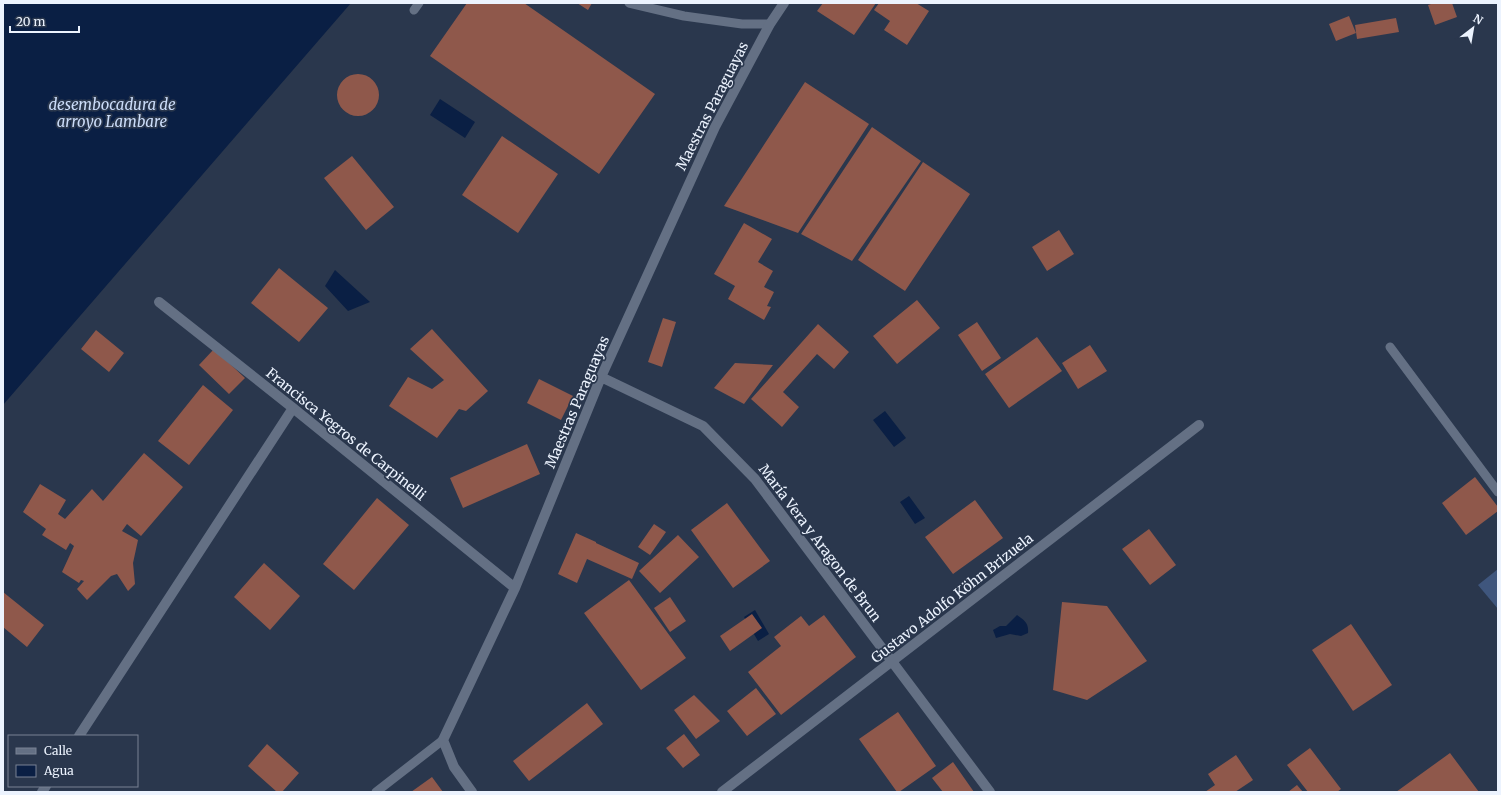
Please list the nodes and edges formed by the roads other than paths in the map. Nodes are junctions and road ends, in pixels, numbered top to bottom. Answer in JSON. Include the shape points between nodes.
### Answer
{"nodes":[{"id":1,"x":628,"y":3,"type":"edge"},
{"id":2,"x":784,"y":3,"type":"edge"},
{"id":3,"x":770,"y":24,"type":"junction"},
{"id":4,"x":159,"y":302,"type":"dead end"},
{"id":5,"x":1390,"y":347,"type":"dead end"},
{"id":6,"x":601,"y":378,"type":"junction"},
{"id":7,"x":293,"y":408,"type":"junction"},
{"id":8,"x":1199,"y":426,"type":"dead end"},
{"id":9,"x":1498,"y":492,"type":"edge"},
{"id":10,"x":514,"y":588,"type":"junction"},
{"id":11,"x":892,"y":662,"type":"junction"},
{"id":12,"x":80,"y":735,"type":"edge"},
{"id":13,"x":443,"y":740,"type":"junction"},
{"id":14,"x":376,"y":792,"type":"edge"},
{"id":15,"x":472,"y":792,"type":"edge"},
{"id":16,"x":722,"y":792,"type":"edge"},
{"id":17,"x":990,"y":792,"type":"edge"}],
"edges":[{"from":1,"to":3,"type":"lane","via":[[684,16],[742,24]]},
{"from":2,"to":3,"type":"street","name":"Maestras Paraguayas"},
{"from":3,"to":6,"type":"street","name":"Maestras Paraguayas","via":[[715,127]]},
{"from":4,"to":7,"type":"street","name":"Francisca Yegros de Carpinelli"},
{"from":5,"to":9,"type":"lane"},
{"from":6,"to":10,"type":"street","name":"Maestras Paraguayas"},
{"from":6,"to":11,"type":"street","name":"María Vera y Aragon de Brun","via":[[703,426],[755,479]]},
{"from":7,"to":10,"type":"street","name":"Francisca Yegros de Carpinelli"},
{"from":7,"to":12,"type":"street"},
{"from":8,"to":11,"type":"street","name":"Gustavo Adolfo Köhn Brizuela"},
{"from":10,"to":13,"type":"street","name":"Maestras Paraguayas"},
{"from":11,"to":16,"type":"street","name":"Gustavo Adolfo Köhn Brizuela"},
{"from":11,"to":17,"type":"street","name":"María Vera y Aragon de Brun"},
{"from":13,"to":14,"type":"lane","name":"Maestras Paraguayas"},
{"from":13,"to":15,"type":"street","via":[[454,767]]}]}
